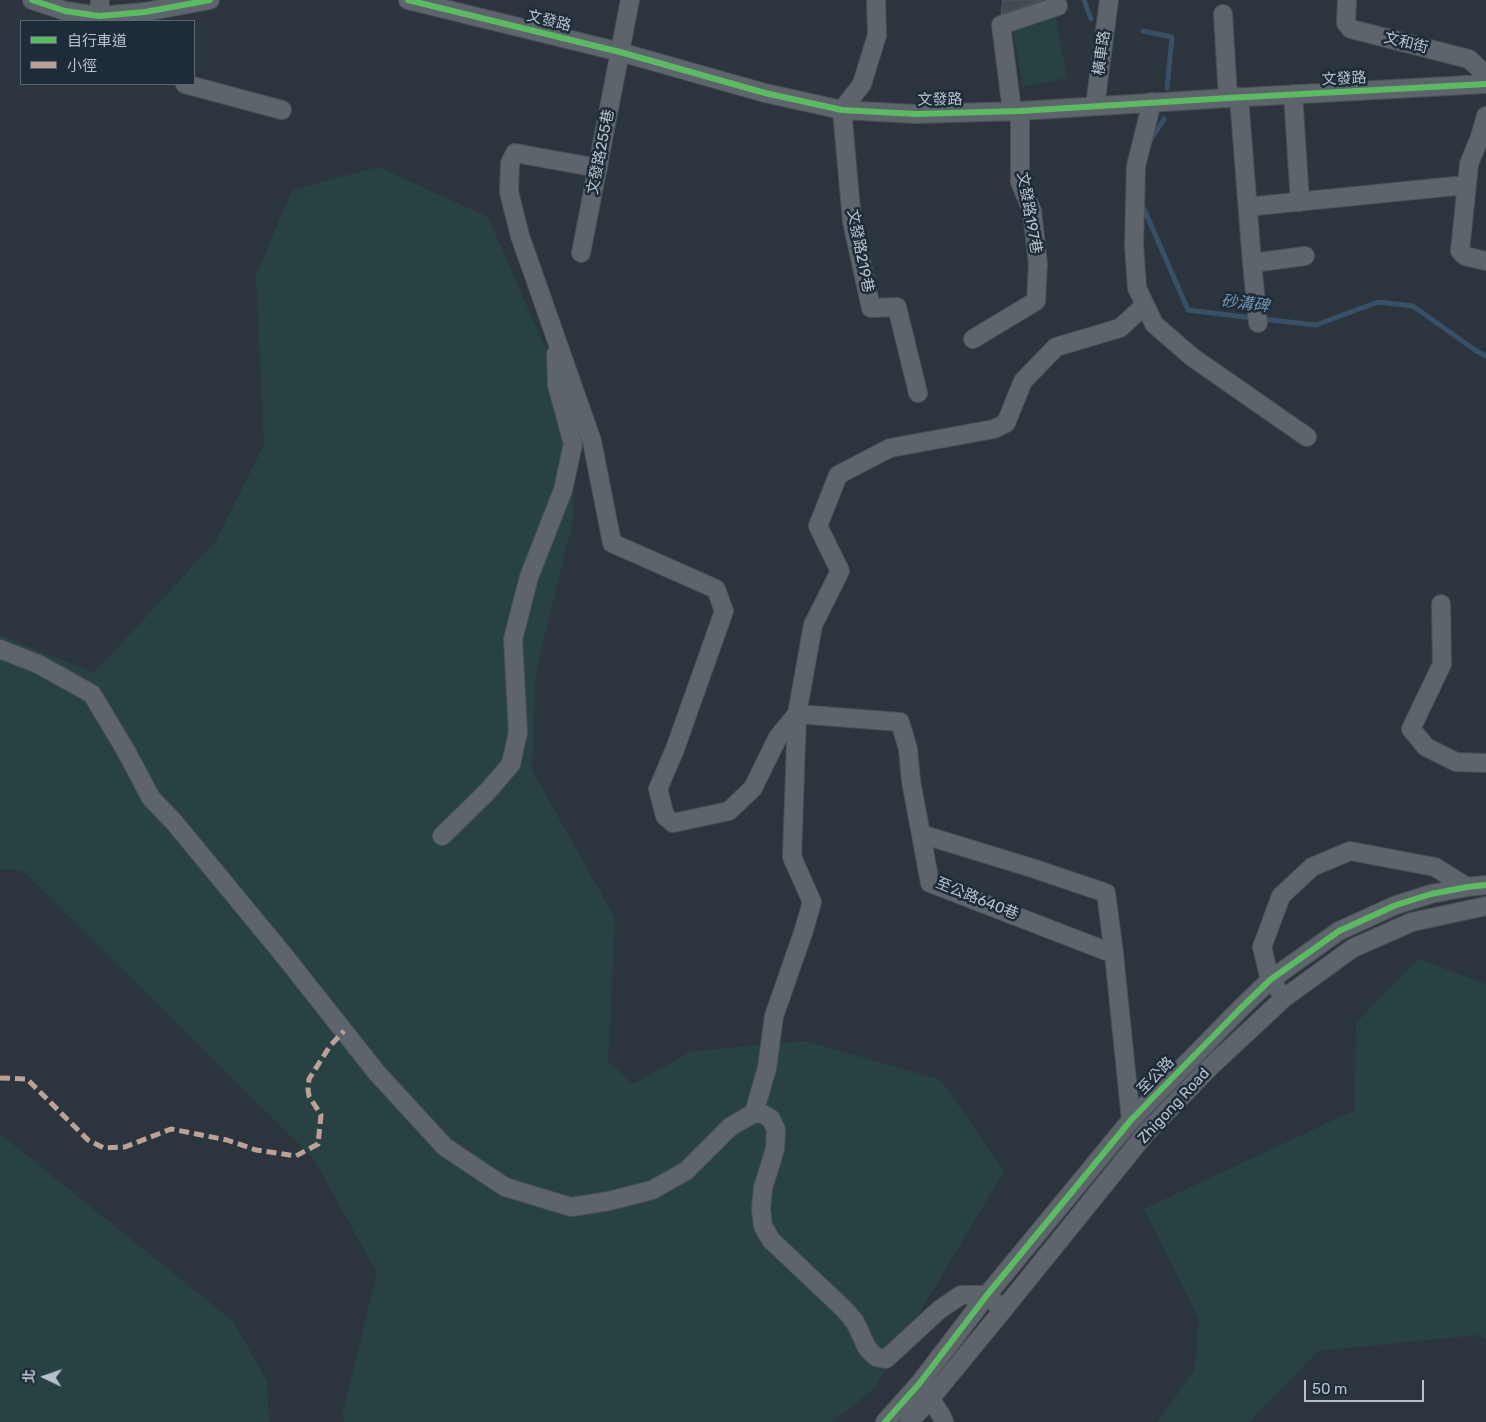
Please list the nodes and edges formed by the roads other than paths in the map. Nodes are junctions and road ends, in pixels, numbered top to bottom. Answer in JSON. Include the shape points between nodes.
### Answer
{"nodes":[{"id":1,"x":32,"y":0,"type":"edge"},
{"id":2,"x":210,"y":0,"type":"edge"},
{"id":3,"x":408,"y":0,"type":"edge"},
{"id":4,"x":630,"y":0,"type":"edge"},
{"id":5,"x":876,"y":0,"type":"edge"},
{"id":6,"x":1109,"y":0,"type":"edge"},
{"id":7,"x":1347,"y":0,"type":"edge"},
{"id":8,"x":1058,"y":6,"type":"dead end"},
{"id":9,"x":99,"y":8,"type":"edge"},
{"id":10,"x":1223,"y":14,"type":"dead end"},
{"id":11,"x":146,"y":17,"type":"edge"},
{"id":12,"x":620,"y":52,"type":"junction"},
{"id":13,"x":1486,"y":74,"type":"edge"},
{"id":14,"x":1486,"y":84,"type":"edge"},
{"id":15,"x":189,"y":85,"type":"edge"},
{"id":16,"x":1293,"y":94,"type":"junction"},
{"id":17,"x":1233,"y":97,"type":"junction"},
{"id":18,"x":1152,"y":102,"type":"junction"},
{"id":19,"x":1095,"y":106,"type":"junction"},
{"id":20,"x":282,"y":110,"type":"dead end"},
{"id":21,"x":842,"y":110,"type":"junction"},
{"id":22,"x":1016,"y":111,"type":"junction"},
{"id":23,"x":1486,"y":116,"type":"edge"},
{"id":24,"x":598,"y":168,"type":"junction"},
{"id":25,"x":1455,"y":186,"type":"dead end"},
{"id":26,"x":1300,"y":202,"type":"junction"},
{"id":27,"x":1256,"y":206,"type":"dead end"},
{"id":28,"x":581,"y":253,"type":"dead end"},
{"id":29,"x":1305,"y":256,"type":"dead end"},
{"id":30,"x":1486,"y":261,"type":"edge"},
{"id":31,"x":1252,"y":263,"type":"junction"},
{"id":32,"x":1145,"y":305,"type":"junction"},
{"id":33,"x":1258,"y":323,"type":"dead end"},
{"id":34,"x":556,"y":338,"type":"junction"},
{"id":35,"x":973,"y":339,"type":"dead end"},
{"id":36,"x":918,"y":393,"type":"dead end"},
{"id":37,"x":1307,"y":437,"type":"dead end"},
{"id":38,"x":1441,"y":604,"type":"dead end"},
{"id":39,"x":0,"y":649,"type":"edge"},
{"id":40,"x":797,"y":714,"type":"junction"},
{"id":41,"x":1486,"y":763,"type":"edge"},
{"id":42,"x":921,"y":834,"type":"junction"},
{"id":43,"x":442,"y":836,"type":"dead end"},
{"id":44,"x":1486,"y":885,"type":"edge"},
{"id":45,"x":1467,"y":887,"type":"junction"},
{"id":46,"x":1486,"y":906,"type":"edge"},
{"id":47,"x":1114,"y":954,"type":"junction"},
{"id":48,"x":1270,"y":980,"type":"junction"},
{"id":49,"x":1284,"y":998,"type":"junction"},
{"id":50,"x":754,"y":1113,"type":"junction"},
{"id":51,"x":1131,"y":1120,"type":"junction"},
{"id":52,"x":1146,"y":1133,"type":"junction"},
{"id":53,"x":986,"y":1295,"type":"junction"},
{"id":54,"x":1003,"y":1310,"type":"junction"},
{"id":55,"x":919,"y":1384,"type":"junction"},
{"id":56,"x":931,"y":1398,"type":"junction"},
{"id":57,"x":885,"y":1422,"type":"edge"},
{"id":58,"x":909,"y":1422,"type":"edge"},
{"id":59,"x":944,"y":1422,"type":"edge"}],
"edges":[{"from":1,"to":9,"type":"street","via":[[65,11]]},
{"from":2,"to":11,"type":"street"},
{"from":3,"to":12,"type":"street","name":"文發路"},
{"from":4,"to":12,"type":"street","name":"文發路255巷"},
{"from":5,"to":21,"type":"street","via":[[876,35],[862,84]]},
{"from":6,"to":19,"type":"street","name":"橫車路"},
{"from":7,"to":13,"type":"street","name":"文和街","via":[[1346,23],[1351,29],[1469,59]]},
{"from":8,"to":22,"type":"street","via":[[1001,25]]},
{"from":9,"to":11,"type":"street"},
{"from":10,"to":17,"type":"street"},
{"from":12,"to":21,"type":"street","name":"文發路","via":[[765,93]]},
{"from":12,"to":24,"type":"street","name":"文發路255巷"},
{"from":14,"to":16,"type":"street","name":"文發路"},
{"from":15,"to":20,"type":"street"},
{"from":16,"to":17,"type":"street","name":"文發路"},
{"from":16,"to":26,"type":"street"},
{"from":17,"to":18,"type":"street","name":"文發路"},
{"from":17,"to":31,"type":"street"},
{"from":18,"to":19,"type":"street","name":"文發路"},
{"from":18,"to":32,"type":"street","via":[[1136,166],[1134,245],[1137,288]]},
{"from":19,"to":22,"type":"street","name":"文發路"},
{"from":21,"to":22,"type":"street","name":"文發路","via":[[916,114]]},
{"from":21,"to":36,"type":"street","name":"文發路219巷","via":[[852,221],[871,308],[897,306]]},
{"from":22,"to":35,"type":"street","name":"文發路197巷","via":[[1020,182],[1032,211],[1038,264],[1036,301]]},
{"from":23,"to":30,"type":"street","via":[[1468,164],[1460,251],[1465,256]]},
{"from":24,"to":28,"type":"street","name":"文發路255巷"},
{"from":24,"to":34,"type":"street","via":[[515,153],[510,164],[509,192],[520,236]]},
{"from":25,"to":26,"type":"street"},
{"from":26,"to":27,"type":"street"},
{"from":29,"to":31,"type":"street"},
{"from":31,"to":33,"type":"street"},
{"from":32,"to":37,"type":"street","via":[[1154,324],[1192,357]]},
{"from":32,"to":40,"type":"street","via":[[1120,328],[1056,347],[1023,381],[1006,423],[994,429],[890,448],[838,475],[818,526],[840,572],[813,625]]},
{"from":34,"to":40,"type":"street","via":[[592,441],[612,543],[716,590],[724,611],[658,790],[665,816],[673,822],[729,811],[752,788],[778,737]]},
{"from":34,"to":43,"type":"street","via":[[557,385],[573,444],[563,490],[529,577],[513,639],[518,732],[511,764]]},
{"from":38,"to":41,"type":"street","via":[[1442,664],[1410,729],[1426,747],[1456,762]]},
{"from":39,"to":50,"type":"street","via":[[38,664],[92,694],[151,798],[253,917],[377,1073],[445,1147],[505,1187],[571,1207],[652,1190],[686,1171],[730,1127]]},
{"from":40,"to":42,"type":"street","name":"至公路640巷","via":[[900,722],[908,748]]},
{"from":40,"to":50,"type":"street","via":[[792,857],[812,902],[774,1016],[767,1068]]},
{"from":42,"to":47,"type":"street","name":"至公路640巷","via":[[930,883]]},
{"from":42,"to":47,"type":"street","via":[[1106,893]]},
{"from":44,"to":45,"type":"street","name":"至公路"},
{"from":45,"to":48,"type":"street","name":"至公路","via":[[1430,894],[1339,931]]},
{"from":45,"to":48,"type":"street","via":[[1435,867],[1350,851],[1312,867],[1281,896],[1262,947]]},
{"from":46,"to":49,"type":"street","name":"Zhigong Road","via":[[1412,922],[1353,948]]},
{"from":47,"to":51,"type":"street"},
{"from":48,"to":49,"type":"street"},
{"from":48,"to":51,"type":"street","name":"至公路"},
{"from":49,"to":52,"type":"street","name":"Zhigong Road"},
{"from":50,"to":53,"type":"street","via":[[770,1119],[776,1130],[775,1149],[763,1188],[762,1226],[771,1240],[845,1310],[855,1322],[867,1348],[876,1357],[886,1360],[961,1295]]},
{"from":51,"to":52,"type":"street"},
{"from":51,"to":53,"type":"street","name":"至公路"},
{"from":52,"to":54,"type":"street","name":"Zhigong Road"},
{"from":53,"to":54,"type":"street"},
{"from":53,"to":55,"type":"street","name":"至公路"},
{"from":54,"to":56,"type":"street","name":"Zhigong Road"},
{"from":55,"to":56,"type":"street"},
{"from":55,"to":57,"type":"street","name":"至公路"},
{"from":56,"to":58,"type":"street","name":"Zhigong Road"},
{"from":56,"to":59,"type":"street"}]}
